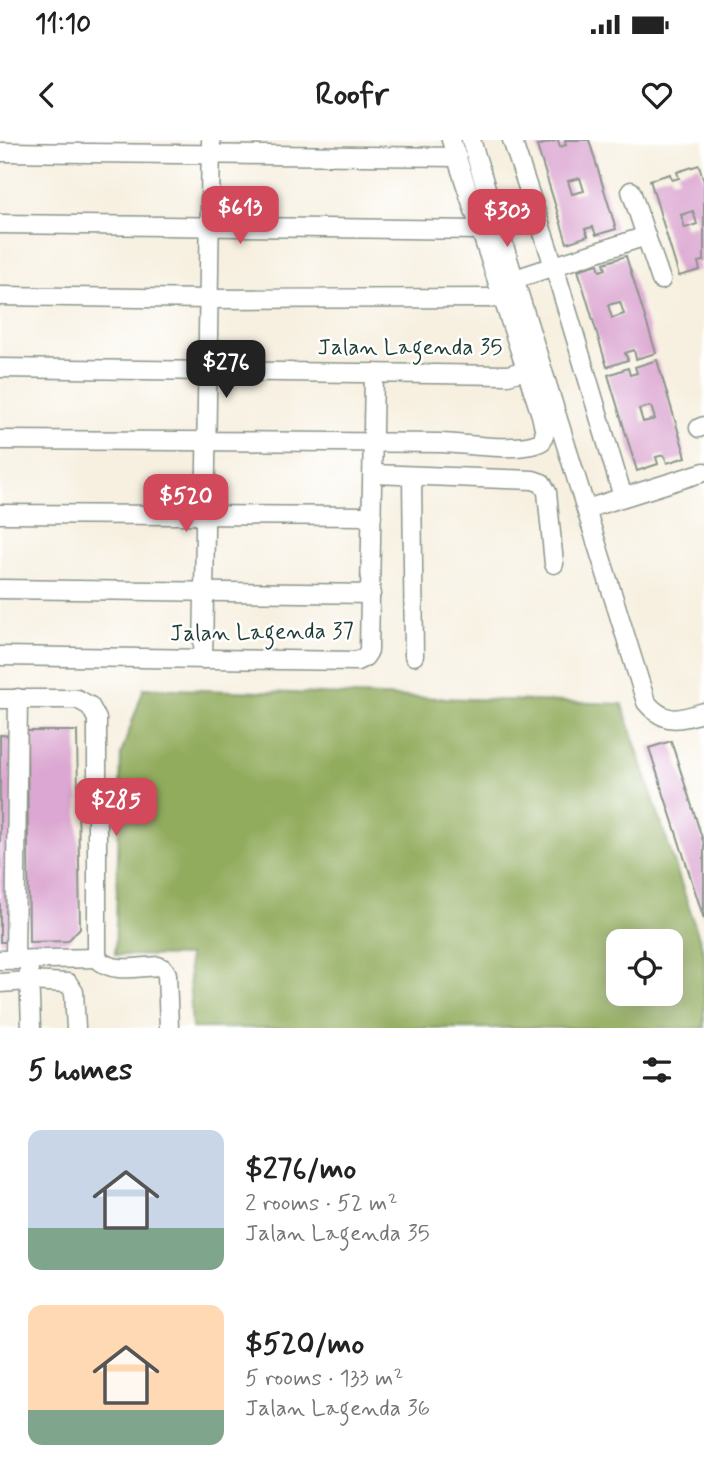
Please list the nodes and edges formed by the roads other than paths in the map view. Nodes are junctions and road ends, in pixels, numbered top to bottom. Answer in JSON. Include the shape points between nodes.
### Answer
{"nodes":[{"id":1,"x":471,"y":140,"type":"edge"},
{"id":2,"x":512,"y":140,"type":"edge"},
{"id":3,"x":211,"y":147,"type":"edge"},
{"id":4,"x":454,"y":148,"type":"edge"},
{"id":5,"x":0,"y":152,"type":"edge"},
{"id":6,"x":631,"y":191,"type":"dead end"},
{"id":7,"x":0,"y":224,"type":"edge"},
{"id":8,"x":211,"y":227,"type":"junction"},
{"id":9,"x":480,"y":230,"type":"junction"},
{"id":10,"x":646,"y":236,"type":"junction"},
{"id":11,"x":554,"y":266,"type":"junction"},
{"id":12,"x":515,"y":279,"type":"junction"},
{"id":13,"x":661,"y":281,"type":"dead end"},
{"id":14,"x":0,"y":296,"type":"edge"},
{"id":15,"x":502,"y":298,"type":"junction"},
{"id":16,"x":209,"y":299,"type":"junction"},
{"id":17,"x":0,"y":368,"type":"edge"},
{"id":18,"x":207,"y":370,"type":"junction"},
{"id":19,"x":526,"y":370,"type":"junction"},
{"id":20,"x":374,"y":373,"type":"junction"},
{"id":21,"x":0,"y":440,"type":"edge"},
{"id":22,"x":207,"y":441,"type":"junction"},
{"id":23,"x":374,"y":444,"type":"junction"},
{"id":24,"x":704,"y":472,"type":"edge"},
{"id":25,"x":373,"y":474,"type":"junction"},
{"id":26,"x":411,"y":476,"type":"junction"},
{"id":27,"x":623,"y":497,"type":"junction"},
{"id":28,"x":586,"y":509,"type":"junction"},
{"id":29,"x":0,"y":514,"type":"edge"},
{"id":30,"x":206,"y":515,"type":"junction"},
{"id":31,"x":372,"y":516,"type":"junction"},
{"id":32,"x":554,"y":564,"type":"dead end"},
{"id":33,"x":0,"y":589,"type":"edge"},
{"id":34,"x":205,"y":592,"type":"junction"},
{"id":35,"x":371,"y":594,"type":"junction"},
{"id":36,"x":0,"y":656,"type":"edge"},
{"id":37,"x":414,"y":656,"type":"dead end"},
{"id":38,"x":203,"y":659,"type":"junction"},
{"id":39,"x":19,"y":698,"type":"junction"},
{"id":40,"x":0,"y":699,"type":"edge"},
{"id":41,"x":704,"y":712,"type":"edge"},
{"id":42,"x":97,"y":958,"type":"junction"},
{"id":43,"x":15,"y":960,"type":"edge"},
{"id":44,"x":29,"y":981,"type":"junction"},
{"id":45,"x":0,"y":984,"type":"edge"},
{"id":46,"x":31,"y":1028,"type":"edge"},
{"id":47,"x":76,"y":1028,"type":"edge"},
{"id":48,"x":169,"y":1028,"type":"edge"}],
"edges":[{"from":1,"to":12,"type":"street"},
{"from":2,"to":11,"type":"street"},
{"from":3,"to":4,"type":"street"},
{"from":3,"to":5,"type":"street"},
{"from":3,"to":8,"type":"street"},
{"from":4,"to":9,"type":"street"},
{"from":6,"to":10,"type":"street"},
{"from":7,"to":8,"type":"street"},
{"from":8,"to":9,"type":"street"},
{"from":8,"to":16,"type":"street"},
{"from":9,"to":15,"type":"street"},
{"from":10,"to":11,"type":"street"},
{"from":10,"to":13,"type":"street"},
{"from":11,"to":12,"type":"street"},
{"from":11,"to":27,"type":"street"},
{"from":12,"to":28,"type":"street"},
{"from":14,"to":16,"type":"street"},
{"from":15,"to":16,"type":"street"},
{"from":15,"to":19,"type":"street"},
{"from":16,"to":18,"type":"street"},
{"from":17,"to":18,"type":"street","name":"Jalan Lagenda 35"},
{"from":18,"to":20,"type":"street","name":"Jalan Lagenda 35"},
{"from":18,"to":22,"type":"street"},
{"from":19,"to":20,"type":"street","name":"Jalan Lagenda 35","via":[[508,375]]},
{"from":19,"to":23,"type":"street","via":[[545,433],[542,442],[534,446]]},
{"from":20,"to":23,"type":"street","name":"Jalan Lagenda 37"},
{"from":21,"to":22,"type":"street"},
{"from":22,"to":23,"type":"street"},
{"from":22,"to":30,"type":"street"},
{"from":23,"to":25,"type":"street","name":"Jalan Lagenda 37"},
{"from":24,"to":27,"type":"street"},
{"from":25,"to":26,"type":"street"},
{"from":25,"to":31,"type":"street","name":"Jalan Lagenda 37"},
{"from":26,"to":32,"type":"street","via":[[542,483],[547,492]]},
{"from":26,"to":37,"type":"street"},
{"from":27,"to":28,"type":"street"},
{"from":28,"to":41,"type":"street","via":[[646,702],[660,716],[671,719]]},
{"from":29,"to":30,"type":"street"},
{"from":30,"to":31,"type":"street"},
{"from":30,"to":34,"type":"street"},
{"from":31,"to":35,"type":"street","name":"Jalan Lagenda 37"},
{"from":33,"to":34,"type":"street"},
{"from":34,"to":35,"type":"street"},
{"from":34,"to":38,"type":"street"},
{"from":35,"to":38,"type":"street","name":"Jalan Lagenda 37","via":[[369,651],[357,661]]},
{"from":36,"to":38,"type":"street","name":"Jalan Lagenda 37"},
{"from":39,"to":40,"type":"street"},
{"from":39,"to":42,"type":"street","via":[[77,699],[90,706],[97,719]]},
{"from":39,"to":43,"type":"street"},
{"from":42,"to":43,"type":"street"},
{"from":42,"to":48,"type":"street","via":[[116,968],[164,969]]},
{"from":43,"to":44,"type":"street"},
{"from":44,"to":45,"type":"street"},
{"from":44,"to":46,"type":"street"},
{"from":44,"to":47,"type":"street","via":[[72,986]]}]}
